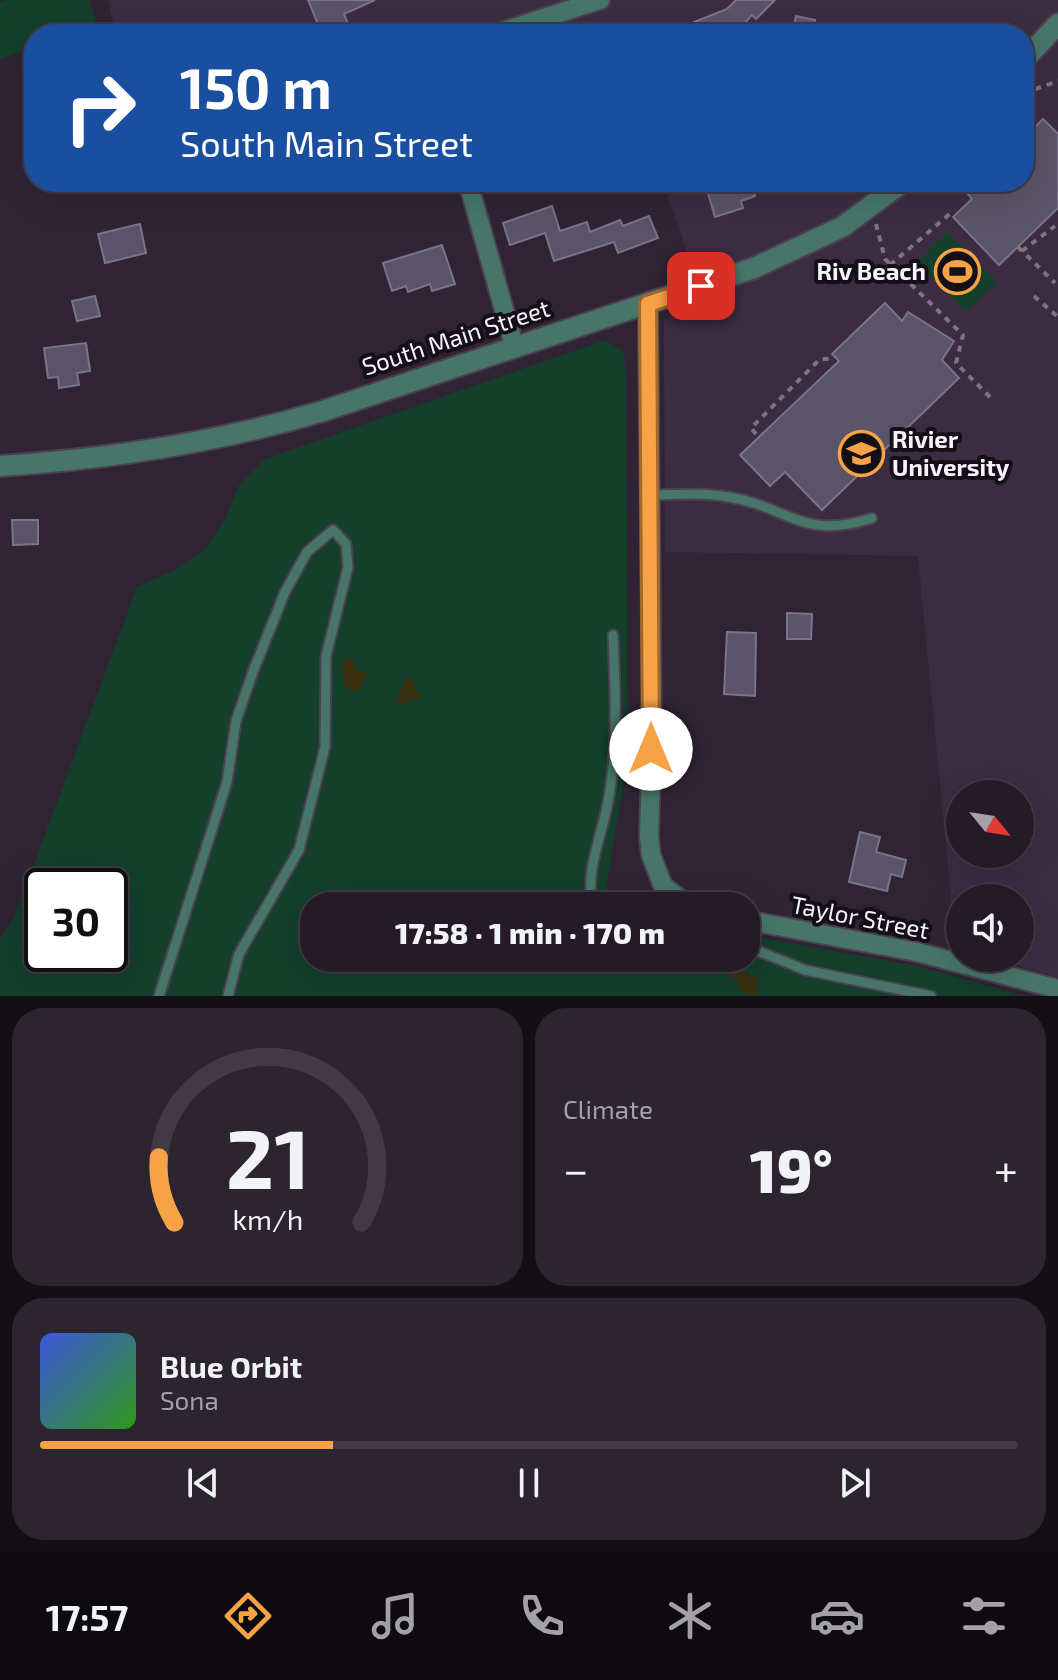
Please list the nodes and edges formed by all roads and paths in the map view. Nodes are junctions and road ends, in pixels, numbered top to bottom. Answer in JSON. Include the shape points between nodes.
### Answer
{"nodes":[{"id":1,"x":600,"y":0,"type":"edge"},
{"id":2,"x":526,"y":24,"type":"edge"},
{"id":3,"x":1058,"y":24,"type":"edge"},
{"id":4,"x":1034,"y":49,"type":"edge"},
{"id":5,"x":1058,"y":81,"type":"edge"},
{"id":6,"x":1034,"y":89,"type":"edge"},
{"id":7,"x":471,"y":192,"type":"edge"},
{"id":8,"x":889,"y":192,"type":"edge"},
{"id":9,"x":952,"y":212,"type":"dead end"},
{"id":10,"x":875,"y":222,"type":"dead end"},
{"id":11,"x":1055,"y":226,"type":"dead end"},
{"id":12,"x":890,"y":265,"type":"junction"},
{"id":13,"x":1055,"y":283,"type":"dead end"},
{"id":14,"x":1034,"y":296,"type":"dead end"},
{"id":15,"x":648,"y":304,"type":"junction"},
{"id":16,"x":1058,"y":317,"type":"edge"},
{"id":17,"x":514,"y":345,"type":"junction"},
{"id":18,"x":829,"y":359,"type":"dead end"},
{"id":19,"x":992,"y":399,"type":"dead end"},
{"id":20,"x":756,"y":434,"type":"dead end"},
{"id":21,"x":0,"y":466,"type":"edge"},
{"id":22,"x":648,"y":495,"type":"junction"},
{"id":23,"x":872,"y":518,"type":"dead end"},
{"id":24,"x":613,"y":635,"type":"dead end"},
{"id":25,"x":593,"y":892,"type":"edge"},
{"id":26,"x":671,"y":892,"type":"edge"},
{"id":27,"x":760,"y":923,"type":"edge"},
{"id":28,"x":760,"y":952,"type":"edge"},
{"id":29,"x":1058,"y":989,"type":"edge"},
{"id":30,"x":159,"y":996,"type":"edge"},
{"id":31,"x":228,"y":996,"type":"edge"},
{"id":32,"x":931,"y":996,"type":"edge"}],
"edges":[{"from":1,"to":2,"type":"street"},
{"from":3,"to":4,"type":"street"},
{"from":5,"to":6,"type":"path"},
{"from":7,"to":17,"type":"street"},
{"from":8,"to":15,"type":"street","name":"South Main Street","via":[[799,250]]},
{"from":9,"to":12,"type":"path"},
{"from":10,"to":12,"type":"path"},
{"from":11,"to":13,"type":"path","via":[[1020,249]]},
{"from":12,"to":19,"type":"path","via":[[963,335],[956,363]]},
{"from":14,"to":16,"type":"path"},
{"from":15,"to":17,"type":"street","name":"South Main Street"},
{"from":15,"to":22,"type":"street"},
{"from":17,"to":21,"type":"street","name":"South Main Street","via":[[323,411],[220,440],[117,457]]},
{"from":18,"to":20,"type":"path","via":[[820,359],[751,428]]},
{"from":22,"to":23,"type":"lane","via":[[727,496],[822,527]]},
{"from":22,"to":26,"type":"street","via":[[649,836],[663,886]]},
{"from":24,"to":25,"type":"lane","via":[[614,744],[610,793],[595,848]]},
{"from":27,"to":29,"type":"street","name":"Taylor Street","via":[[917,952]]},
{"from":28,"to":32,"type":"lane","via":[[805,970]]},
{"from":30,"to":31,"type":"lane","via":[[227,782],[236,721],[254,669],[307,552],[333,530],[346,544],[348,567],[326,656],[325,747],[299,850],[239,954]]}]}
